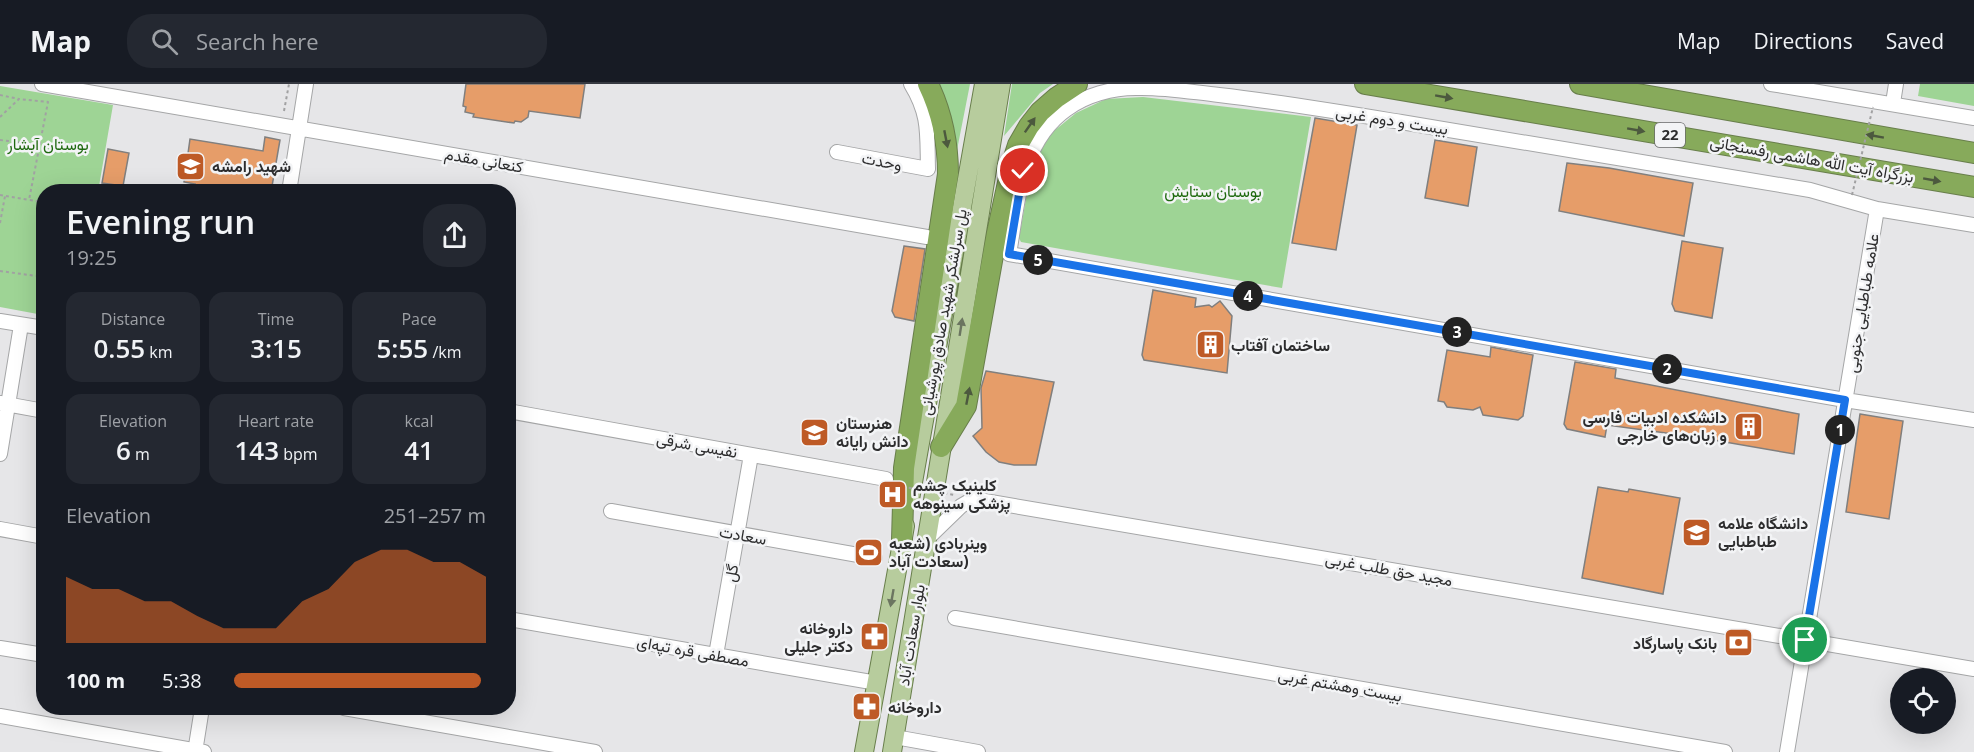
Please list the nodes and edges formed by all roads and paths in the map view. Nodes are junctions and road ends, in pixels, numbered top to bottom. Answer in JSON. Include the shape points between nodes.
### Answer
{"nodes":[{"id":1,"x":42,"y":84,"type":"edge"},
{"id":2,"x":289,"y":84,"type":"edge"},
{"id":3,"x":306,"y":84,"type":"edge"},
{"id":4,"x":910,"y":84,"type":"edge"},
{"id":5,"x":928,"y":84,"type":"edge"},
{"id":6,"x":984,"y":84,"type":"edge"},
{"id":7,"x":1000,"y":84,"type":"edge"},
{"id":8,"x":1077,"y":84,"type":"edge"},
{"id":9,"x":1365,"y":84,"type":"edge"},
{"id":10,"x":1580,"y":84,"type":"edge"},
{"id":11,"x":1771,"y":84,"type":"edge"},
{"id":12,"x":1896,"y":84,"type":"edge"},
{"id":13,"x":0,"y":95,"type":"edge"},
{"id":14,"x":19,"y":99,"type":"junction"},
{"id":15,"x":1893,"y":104,"type":"junction"},
{"id":16,"x":1873,"y":107,"type":"dead end"},
{"id":17,"x":284,"y":111,"type":"dead end"},
{"id":18,"x":0,"y":117,"type":"edge"},
{"id":19,"x":986,"y":118,"type":"junction"},
{"id":20,"x":1974,"y":118,"type":"edge"},
{"id":21,"x":299,"y":128,"type":"junction"},
{"id":22,"x":0,"y":140,"type":"edge"},
{"id":23,"x":40,"y":146,"type":"junction"},
{"id":24,"x":837,"y":152,"type":"dead end"},
{"id":25,"x":1974,"y":153,"type":"edge"},
{"id":26,"x":290,"y":184,"type":"edge"},
{"id":27,"x":1974,"y":187,"type":"edge"},
{"id":28,"x":0,"y":195,"type":"edge"},
{"id":29,"x":1852,"y":195,"type":"dead end"},
{"id":30,"x":5,"y":196,"type":"junction"},
{"id":31,"x":29,"y":200,"type":"junction"},
{"id":32,"x":36,"y":201,"type":"edge"},
{"id":33,"x":1877,"y":209,"type":"junction"},
{"id":34,"x":1,"y":212,"type":"edge"},
{"id":35,"x":0,"y":223,"type":"edge"},
{"id":36,"x":1974,"y":225,"type":"edge"},
{"id":37,"x":927,"y":237,"type":"dead end"},
{"id":38,"x":0,"y":270,"type":"edge"},
{"id":39,"x":36,"y":276,"type":"edge"},
{"id":40,"x":0,"y":321,"type":"edge"},
{"id":41,"x":21,"y":325,"type":"junction"},
{"id":42,"x":36,"y":327,"type":"edge"},
{"id":43,"x":1845,"y":400,"type":"junction"},
{"id":44,"x":4,"y":404,"type":"edge"},
{"id":45,"x":36,"y":410,"type":"edge"},
{"id":46,"x":516,"y":412,"type":"edge"},
{"id":47,"x":1974,"y":420,"type":"edge"},
{"id":48,"x":941,"y":447,"type":"junction"},
{"id":49,"x":0,"y":454,"type":"edge"},
{"id":50,"x":752,"y":455,"type":"junction"},
{"id":51,"x":885,"y":481,"type":"joint"},
{"id":52,"x":955,"y":495,"type":"dead end"},
{"id":53,"x":611,"y":511,"type":"dead end"},
{"id":54,"x":0,"y":530,"type":"edge"},
{"id":55,"x":738,"y":534,"type":"junction"},
{"id":56,"x":36,"y":536,"type":"edge"},
{"id":57,"x":927,"y":539,"type":"junction"},
{"id":58,"x":902,"y":540,"type":"junction"},
{"id":59,"x":875,"y":558,"type":"dead end"},
{"id":60,"x":955,"y":618,"type":"dead end"},
{"id":61,"x":516,"y":620,"type":"edge"},
{"id":62,"x":1805,"y":640,"type":"junction"},
{"id":63,"x":0,"y":648,"type":"edge"},
{"id":64,"x":36,"y":654,"type":"edge"},
{"id":65,"x":716,"y":655,"type":"junction"},
{"id":66,"x":1974,"y":669,"type":"edge"},
{"id":67,"x":877,"y":683,"type":"junction"},
{"id":68,"x":201,"y":715,"type":"edge"},
{"id":69,"x":384,"y":715,"type":"edge"},
{"id":70,"x":0,"y":716,"type":"edge"},
{"id":71,"x":893,"y":745,"type":"edge"},
{"id":72,"x":198,"y":751,"type":"edge"},
{"id":73,"x":595,"y":752,"type":"edge"},
{"id":74,"x":864,"y":752,"type":"edge"},
{"id":75,"x":978,"y":752,"type":"edge"},
{"id":76,"x":1725,"y":752,"type":"edge"},
{"id":77,"x":1787,"y":752,"type":"edge"}],
"edges":[{"from":1,"to":21,"type":"street","name":"کنعانی مقدم"},
{"from":2,"to":17,"type":"path"},
{"from":3,"to":21,"type":"street"},
{"from":4,"to":24,"type":"street","name":"وحدت","via":[[921,101],[927,123],[928,169]]},
{"from":5,"to":58,"type":"highway","one_way":true,"via":[[941,116],[948,174],[904,468]]},
{"from":6,"to":19,"type":"main road","name":"پل سرلشکر شهید صادق پورشیانی"},
{"from":7,"to":19,"type":"main road","name":"پل سرلشکر شهید صادق پورشیانی"},
{"from":48,"to":8,"type":"highway","one_way":true,"via":[[966,406],[997,233],[1018,145],[1040,112]]},
{"from":9,"to":27,"type":"highway","name":"بزرگراه آیت الله هاشمی رفسنجانی","number":"22","one_way":true},
{"from":25,"to":10,"type":"highway","name":"بزرگراه آیت الله هاشمی رفسنجانی","number":"22","one_way":true},
{"from":11,"to":15,"type":"street"},
{"from":12,"to":15,"type":"street"},
{"from":13,"to":14,"type":"path"},
{"from":14,"to":18,"type":"path"},
{"from":14,"to":23,"type":"path","via":[[48,102]]},
{"from":15,"to":20,"type":"street"},
{"from":16,"to":29,"type":"path","bridge":true},
{"from":48,"to":19,"type":"main road","name":"پل سرلشکر شهید صادق پورشیانی","one_way":true},
{"from":19,"to":58,"type":"main road","name":"پل سرلشکر شهید صادق پورشیانی"},
{"from":21,"to":26,"type":"street"},
{"from":21,"to":37,"type":"street","name":"کنعانی مقدم"},
{"from":22,"to":23,"type":"path"},
{"from":23,"to":31,"type":"path"},
{"from":28,"to":30,"type":"path"},
{"from":30,"to":31,"type":"path"},
{"from":30,"to":34,"type":"path"},
{"from":31,"to":32,"type":"path"},
{"from":33,"to":36,"type":"street","name":"بیست و دوم غربی"},
{"from":33,"to":43,"type":"street","name":"علامه طباطبایی جنوبی"},
{"from":33,"to":43,"type":"street","name":"بیست و دوم غربی","via":[[1810,190],[1291,104],[1135,88],[1086,98],[1047,128],[1030,152],[1023,171],[1009,254]]},
{"from":34,"to":35,"type":"path"},
{"from":38,"to":39,"type":"path"},
{"from":40,"to":41,"type":"street"},
{"from":41,"to":42,"type":"street"},
{"from":41,"to":44,"type":"street"},
{"from":43,"to":47,"type":"street"},
{"from":43,"to":62,"type":"street","name":"علامه طباطبایی جنوبی"},
{"from":44,"to":45,"type":"street"},
{"from":44,"to":49,"type":"street"},
{"from":46,"to":50,"type":"street","name":"نفیسی شرقی"},
{"from":48,"to":57,"type":"main road","name":"بلوار سعادت آباد"},
{"from":50,"to":51,"type":"street","name":"نفیسی شرقی"},
{"from":50,"to":55,"type":"street","name":"گل"},
{"from":51,"to":52,"type":"path","bridge":true},
{"from":53,"to":55,"type":"street","name":"سعادت"},
{"from":54,"to":56,"type":"street"},
{"from":55,"to":59,"type":"street","name":"سعادت"},
{"from":55,"to":65,"type":"street","name":"گل"},
{"from":57,"to":62,"type":"street","name":"مجید حق طلب غربی","via":[[973,499]]},
{"from":57,"to":71,"type":"main road","name":"بلوار سعادت آباد"},
{"from":58,"to":67,"type":"main road","name":"بلوار سعادت آباد","one_way":true},
{"from":60,"to":76,"type":"street","name":"بیست وهشتم غربی"},
{"from":61,"to":65,"type":"street","name":"مصطفی قره تپه‌ای"},
{"from":62,"to":66,"type":"street","name":"مجید حق طلب غربی"},
{"from":62,"to":77,"type":"street","name":"علامه طباطبایی جنوبی"},
{"from":63,"to":64,"type":"street"},
{"from":65,"to":67,"type":"street","name":"مصطفی قره تپه‌ای"},
{"from":67,"to":74,"type":"main road","name":"بلوار سعادت آباد"},
{"from":68,"to":72,"type":"street"},
{"from":69,"to":73,"type":"street"},
{"from":70,"to":72,"type":"street"},
{"from":71,"to":75,"type":"street"}]}
